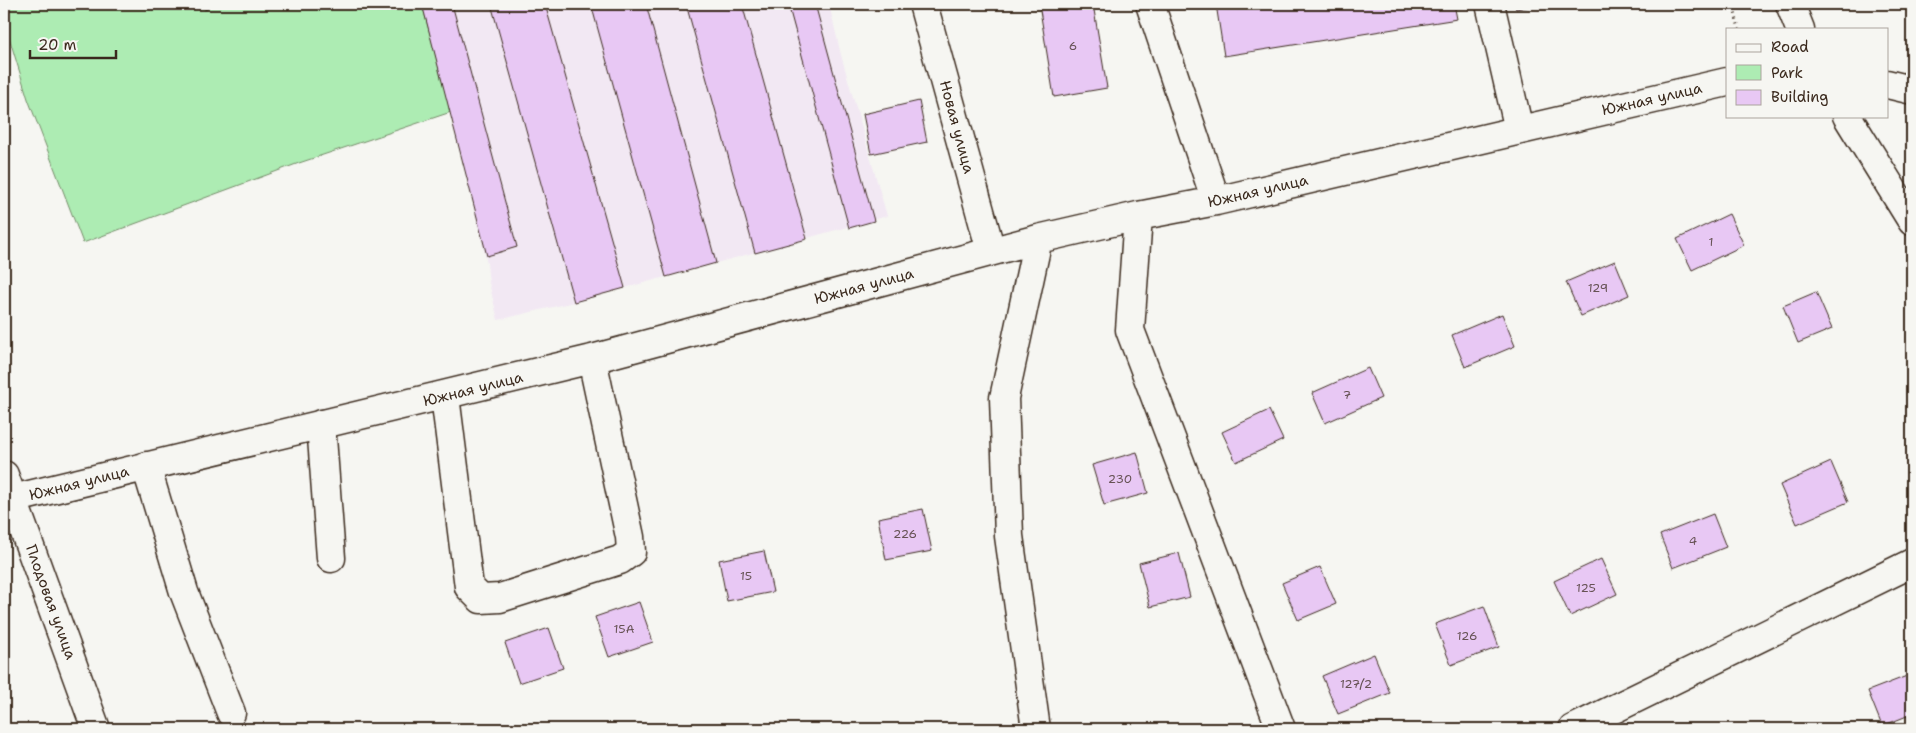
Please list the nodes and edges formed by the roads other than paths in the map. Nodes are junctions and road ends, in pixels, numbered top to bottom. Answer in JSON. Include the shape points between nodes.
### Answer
{"nodes":[{"id":1,"x":923,"y":4,"type":"edge"},
{"id":2,"x":1150,"y":4,"type":"edge"},
{"id":3,"x":1490,"y":4,"type":"edge"},
{"id":4,"x":1790,"y":4,"type":"edge"},
{"id":5,"x":1800,"y":28,"type":"edge"},
{"id":6,"x":1726,"y":82,"type":"edge"},
{"id":7,"x":1888,"y":84,"type":"edge"},
{"id":8,"x":1912,"y":90,"type":"edge"},
{"id":9,"x":1848,"y":118,"type":"edge"},
{"id":10,"x":1519,"y":130,"type":"junction"},
{"id":11,"x":1216,"y":201,"type":"junction"},
{"id":12,"x":1138,"y":216,"type":"junction"},
{"id":13,"x":1912,"y":220,"type":"edge"},
{"id":14,"x":1038,"y":239,"type":"junction"},
{"id":15,"x":991,"y":251,"type":"junction"},
{"id":16,"x":592,"y":360,"type":"junction"},
{"id":17,"x":445,"y":396,"type":"junction"},
{"id":18,"x":321,"y":424,"type":"junction"},
{"id":19,"x":146,"y":466,"type":"junction"},
{"id":20,"x":7,"y":491,"type":"edge"},
{"id":21,"x":331,"y":558,"type":"dead end"},
{"id":22,"x":1912,"y":562,"type":"edge"},
{"id":23,"x":231,"y":714,"type":"dead end"},
{"id":24,"x":96,"y":729,"type":"edge"},
{"id":25,"x":1036,"y":729,"type":"edge"},
{"id":26,"x":1282,"y":729,"type":"edge"},
{"id":27,"x":1573,"y":729,"type":"edge"}],
"edges":[{"from":1,"to":15,"type":"street","name":"Новая улица"},
{"from":2,"to":11,"type":"street"},
{"from":3,"to":10,"type":"street"},
{"from":4,"to":5,"type":"street"},
{"from":6,"to":10,"type":"street","name":"Южная улица"},
{"from":7,"to":8,"type":"street"},
{"from":9,"to":13,"type":"street"},
{"from":10,"to":11,"type":"street","name":"Южная улица"},
{"from":11,"to":12,"type":"street","name":"Южная улица"},
{"from":12,"to":14,"type":"street","name":"Южная улица"},
{"from":12,"to":26,"type":"street","via":[[1130,330]]},
{"from":14,"to":15,"type":"street","name":"Южная улица"},
{"from":14,"to":25,"type":"street","via":[[1004,398],[1009,536]]},
{"from":15,"to":16,"type":"street","name":"Южная улица"},
{"from":16,"to":17,"type":"street","name":"Южная улица"},
{"from":16,"to":17,"type":"street","via":[[631,552],[620,560],[500,598],[481,599],[468,587]]},
{"from":17,"to":18,"type":"street","name":"Южная улица"},
{"from":18,"to":19,"type":"street","name":"Южная улица"},
{"from":18,"to":21,"type":"street"},
{"from":19,"to":20,"type":"street","name":"Южная улица"},
{"from":19,"to":23,"type":"street","via":[[184,592]]},
{"from":20,"to":24,"type":"street","name":"Плодовая улица"},
{"from":22,"to":27,"type":"street"}]}
